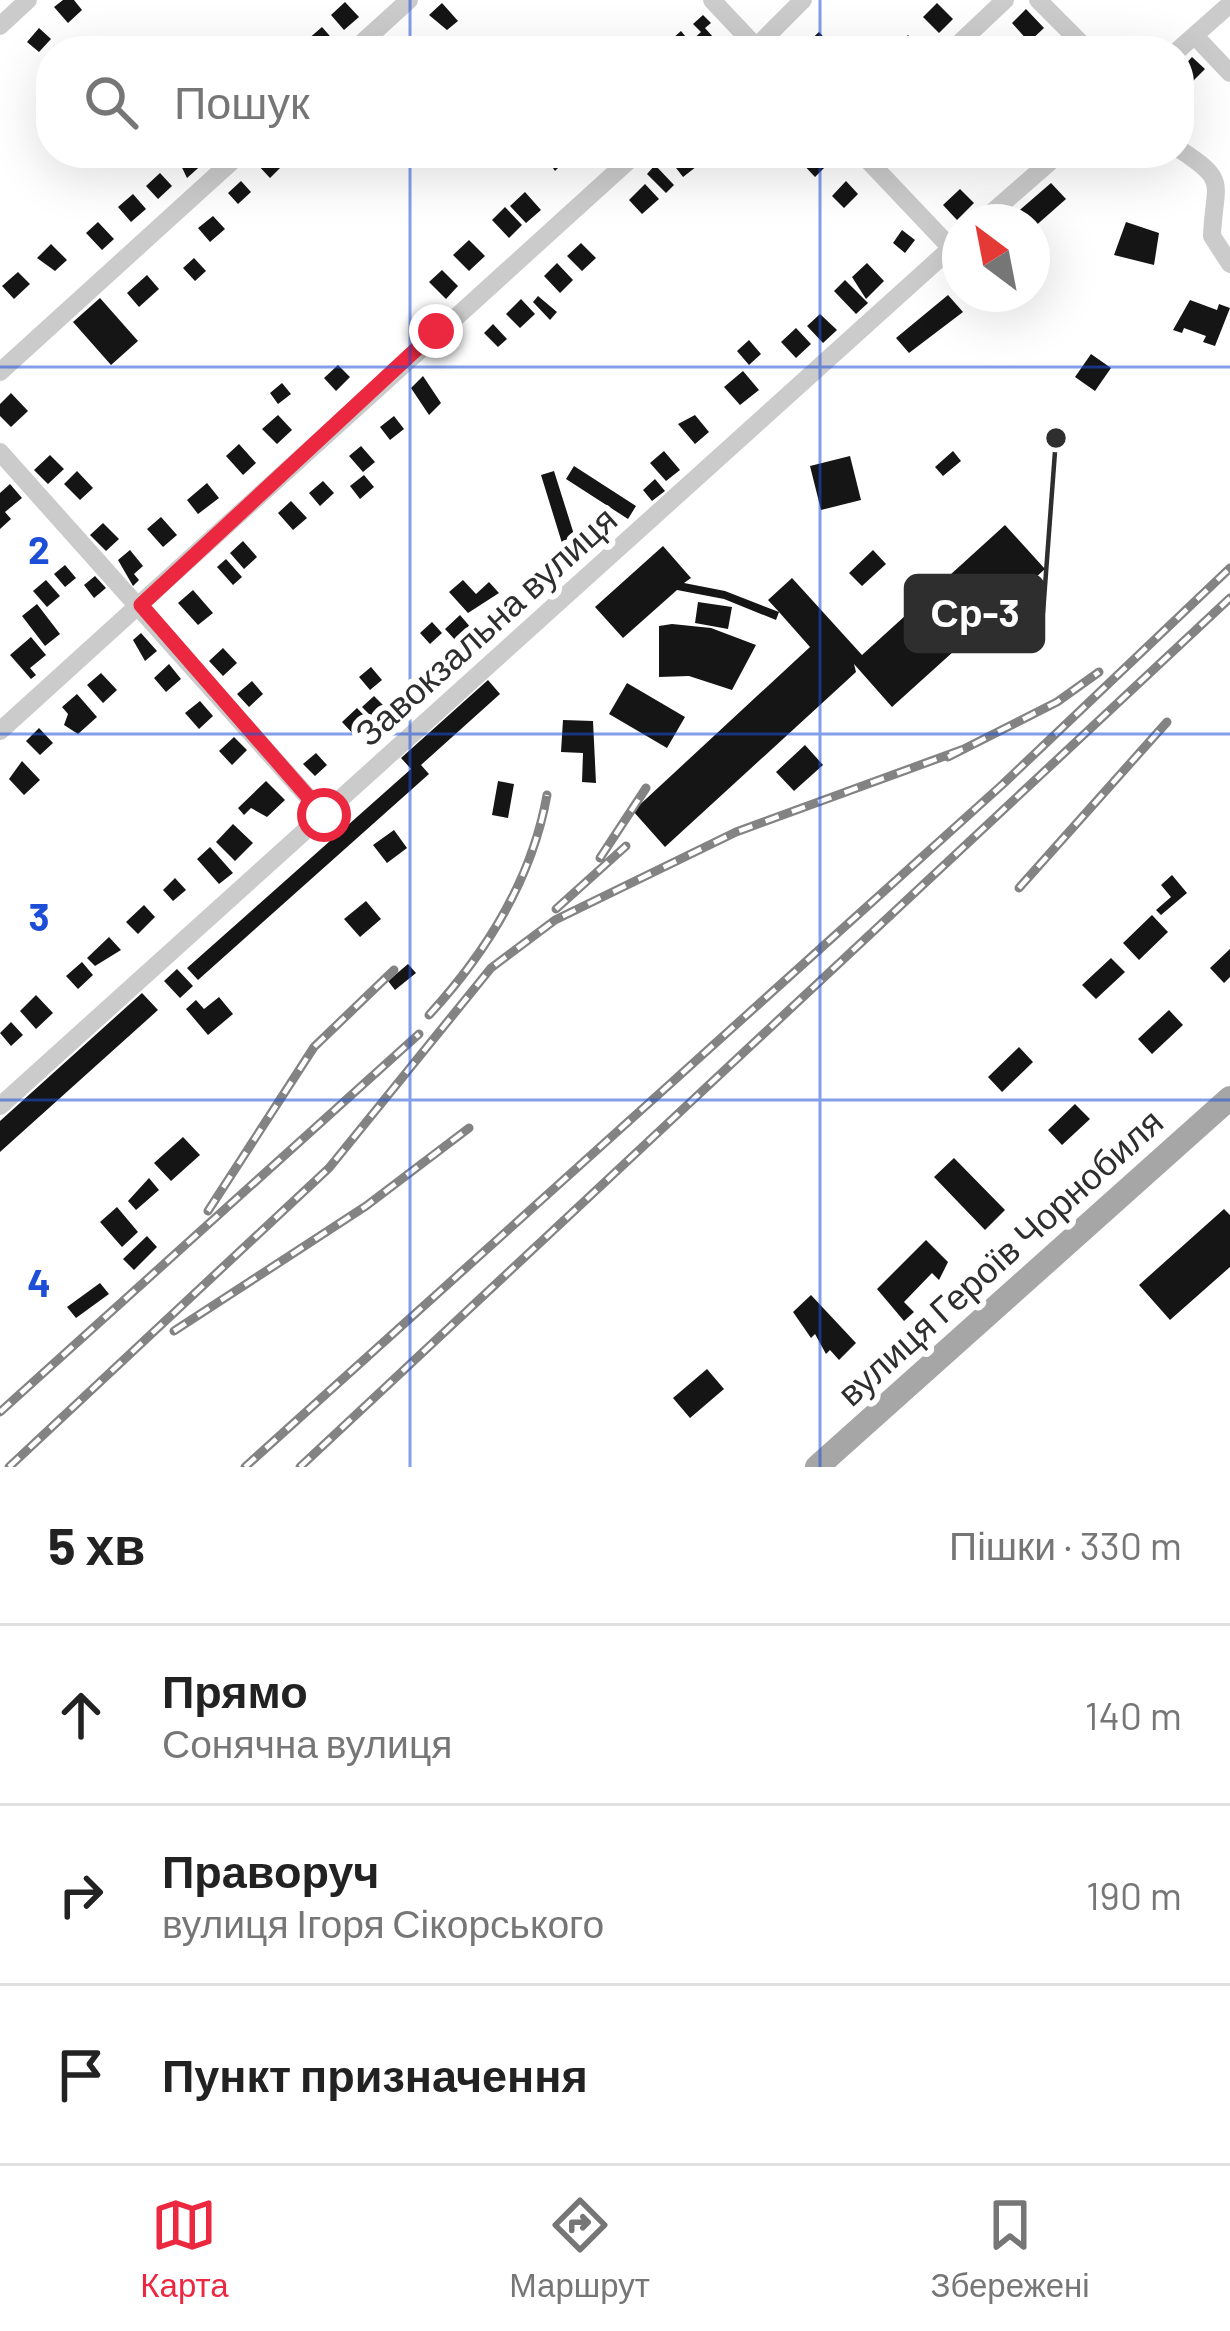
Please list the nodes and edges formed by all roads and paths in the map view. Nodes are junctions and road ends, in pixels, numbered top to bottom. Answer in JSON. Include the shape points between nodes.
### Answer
{"nodes":[{"id":1,"x":28,"y":0,"type":"edge"},
{"id":2,"x":409,"y":0,"type":"edge"},
{"id":3,"x":712,"y":0,"type":"edge"},
{"id":4,"x":803,"y":0,"type":"edge"},
{"id":5,"x":1005,"y":0,"type":"edge"},
{"id":6,"x":1038,"y":0,"type":"edge"},
{"id":7,"x":1230,"y":4,"type":"edge"},
{"id":8,"x":0,"y":26,"type":"edge"},
{"id":9,"x":1195,"y":35,"type":"joint"},
{"id":10,"x":369,"y":36,"type":"edge"},
{"id":11,"x":744,"y":36,"type":"edge"},
{"id":12,"x":769,"y":36,"type":"edge"},
{"id":13,"x":967,"y":36,"type":"edge"},
{"id":14,"x":1074,"y":36,"type":"edge"},
{"id":15,"x":1230,"y":73,"type":"edge"},
{"id":16,"x":1194,"y":160,"type":"edge"},
{"id":17,"x":224,"y":168,"type":"edge"},
{"id":18,"x":621,"y":168,"type":"edge"},
{"id":19,"x":877,"y":168,"type":"edge"},
{"id":20,"x":1043,"y":168,"type":"edge"},
{"id":21,"x":1002,"y":204,"type":"edge"},
{"id":22,"x":942,"y":231,"type":"edge"},
{"id":23,"x":942,"y":257,"type":"edge"},
{"id":24,"x":1230,"y":264,"type":"edge"},
{"id":25,"x":0,"y":372,"type":"edge"},
{"id":26,"x":0,"y":452,"type":"edge"},
{"id":27,"x":141,"y":605,"type":"junction"},
{"id":28,"x":0,"y":731,"type":"edge"},
{"id":29,"x":324,"y":815,"type":"junction"},
{"id":30,"x":1230,"y":1098,"type":"edge"},
{"id":31,"x":0,"y":1106,"type":"edge"},
{"id":32,"x":817,"y":1467,"type":"edge"}],
"edges":[{"from":1,"to":8,"type":"street"},
{"from":2,"to":10,"type":"street"},
{"from":3,"to":11,"type":"street"},
{"from":4,"to":12,"type":"street"},
{"from":5,"to":13,"type":"street"},
{"from":6,"to":14,"type":"street"},
{"from":7,"to":9,"type":"street"},
{"from":9,"to":15,"type":"street"},
{"from":16,"to":24,"type":"street","via":[[1220,185],[1212,236]]},
{"from":17,"to":25,"type":"street"},
{"from":18,"to":27,"type":"street"},
{"from":19,"to":22,"type":"street"},
{"from":20,"to":21,"type":"street"},
{"from":23,"to":29,"type":"street","name":"Завокзальна вулиця"},
{"from":26,"to":27,"type":"street"},
{"from":27,"to":28,"type":"street"},
{"from":27,"to":29,"type":"street"},
{"from":29,"to":31,"type":"street","name":"Завокзальна вулиця"},
{"from":30,"to":32,"type":"main road","name":"вулиця Героїв Чорнобиля"}]}
